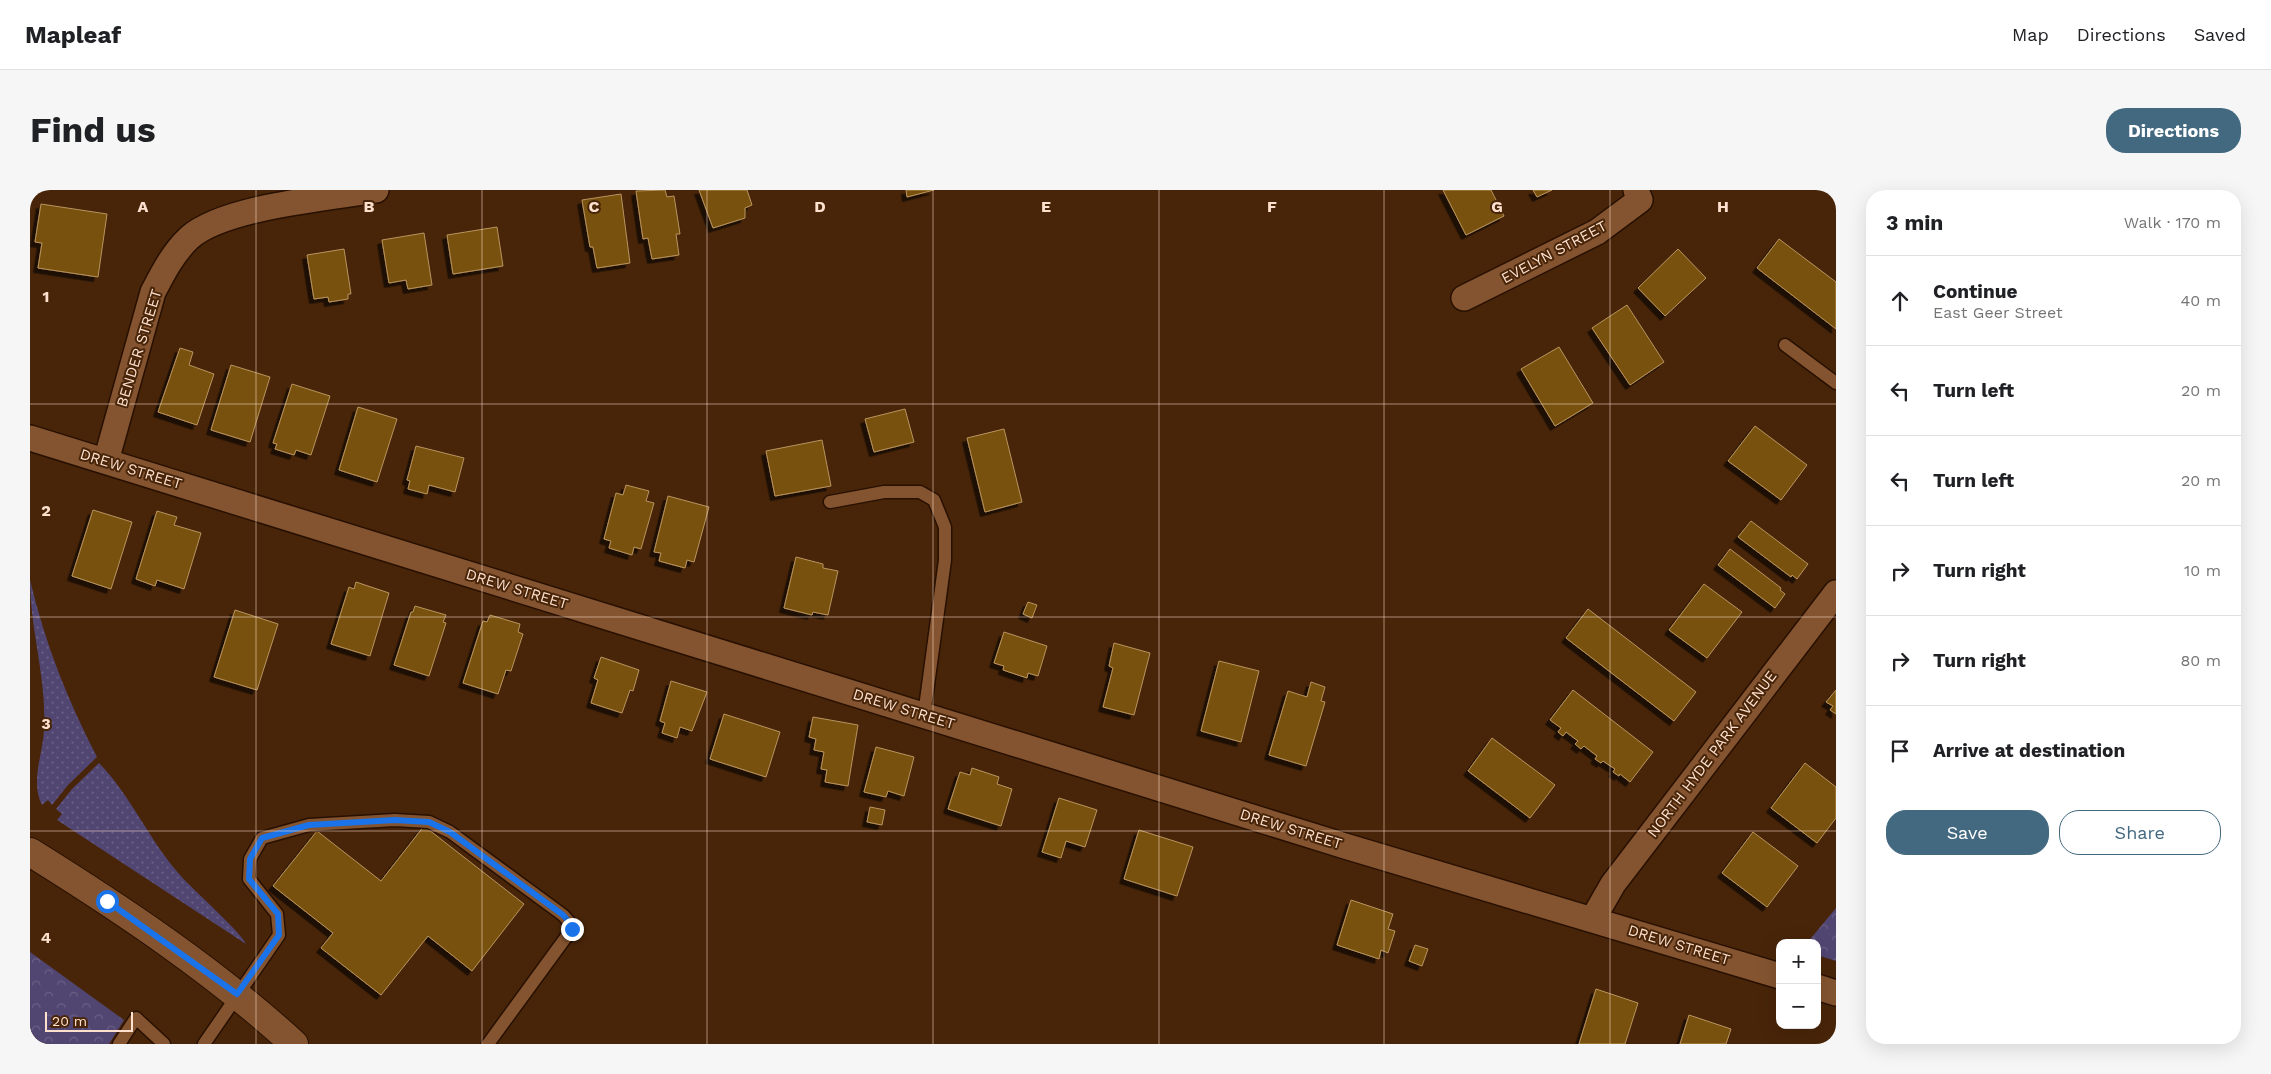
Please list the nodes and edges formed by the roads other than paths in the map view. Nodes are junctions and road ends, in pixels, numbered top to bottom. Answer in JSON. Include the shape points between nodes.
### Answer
{"nodes":[{"id":1,"x":376,"y":190,"type":"edge"},
{"id":2,"x":1638,"y":195,"type":"edge"},
{"id":3,"x":1464,"y":298,"type":"dead end"},
{"id":4,"x":1786,"y":345,"type":"dead end"},
{"id":5,"x":1836,"y":383,"type":"edge"},
{"id":6,"x":30,"y":438,"type":"edge"},
{"id":7,"x":106,"y":461,"type":"junction"},
{"id":8,"x":830,"y":502,"type":"dead end"},
{"id":9,"x":1836,"y":593,"type":"edge"},
{"id":10,"x":924,"y":715,"type":"junction"},
{"id":11,"x":30,"y":852,"type":"edge"},
{"id":12,"x":1593,"y":919,"type":"junction"},
{"id":13,"x":1776,"y":975,"type":"edge"},
{"id":14,"x":1821,"y":988,"type":"edge"},
{"id":15,"x":1836,"y":993,"type":"edge"},
{"id":16,"x":237,"y":994,"type":"junction"},
{"id":17,"x":119,"y":1044,"type":"edge"},
{"id":18,"x":164,"y":1044,"type":"edge"},
{"id":19,"x":204,"y":1044,"type":"edge"},
{"id":20,"x":294,"y":1044,"type":"edge"},
{"id":21,"x":488,"y":1044,"type":"edge"}],
"edges":[{"from":1,"to":7,"type":"street","name":"BENDER STREET","via":[[237,214],[190,237],[178,250],[153,292]]},
{"from":2,"to":3,"type":"street","name":"EVELYN STREET","via":[[1597,232]]},
{"from":4,"to":5,"type":"lane"},
{"from":6,"to":7,"type":"street","name":"DREW STREET"},
{"from":7,"to":10,"type":"street","name":"DREW STREET"},
{"from":8,"to":10,"type":"lane","via":[[884,492],[920,492],[934,500],[945,527],[945,560]]},
{"from":9,"to":12,"type":"street","name":"NORTH HYDE PARK AVENUE","via":[[1613,884]]},
{"from":10,"to":12,"type":"street","name":"DREW STREET","via":[[1345,846]]},
{"from":11,"to":16,"type":"main road","via":[[107,901]]},
{"from":12,"to":13,"type":"street","name":"DREW STREET"},
{"from":14,"to":15,"type":"street"},
{"from":16,"to":19,"type":"lane"},
{"from":16,"to":20,"type":"main road"},
{"from":16,"to":21,"type":"lane","via":[[279,935],[278,914],[249,879],[250,859],[262,838],[309,825],[395,820],[429,822],[450,832],[571,924],[572,929]]},
{"from":17,"to":18,"type":"lane","via":[[136,1018]]}]}
